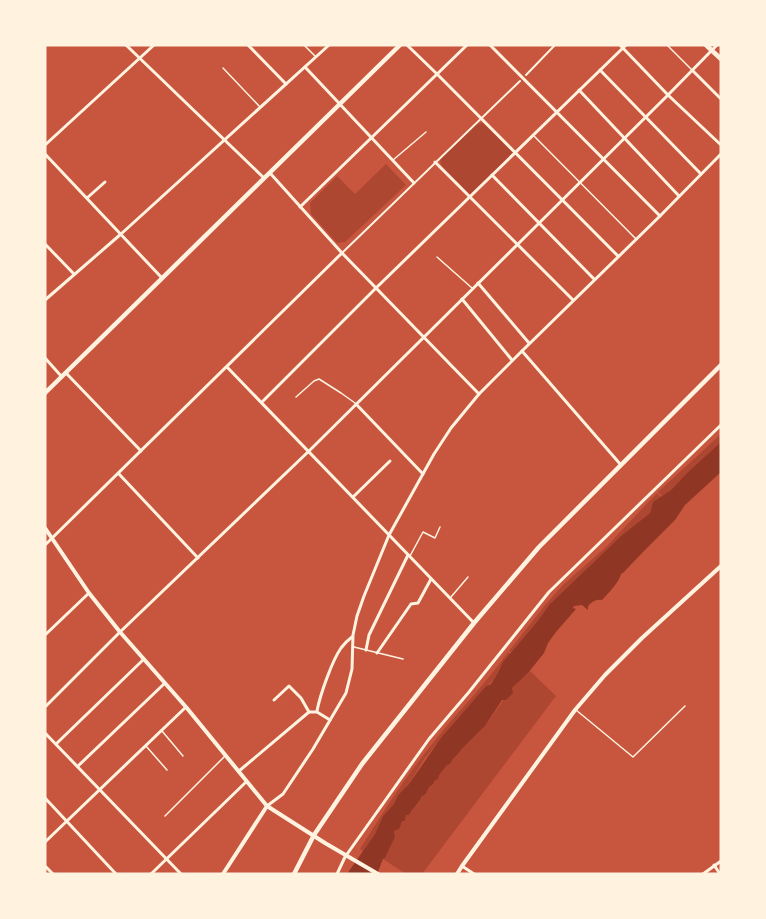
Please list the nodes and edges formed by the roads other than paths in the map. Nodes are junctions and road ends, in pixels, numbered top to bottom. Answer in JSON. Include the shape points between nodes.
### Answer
{"nodes":[{"id":1,"x":126,"y":45,"type":"edge"},
{"id":2,"x":154,"y":45,"type":"edge"},
{"id":3,"x":249,"y":45,"type":"edge"},
{"id":4,"x":304,"y":45,"type":"edge"},
{"id":5,"x":329,"y":45,"type":"edge"},
{"id":6,"x":400,"y":45,"type":"edge"},
{"id":7,"x":406,"y":45,"type":"edge"},
{"id":8,"x":467,"y":45,"type":"edge"},
{"id":9,"x":490,"y":45,"type":"edge"},
{"id":10,"x":555,"y":45,"type":"edge"},
{"id":11,"x":667,"y":45,"type":"edge"},
{"id":12,"x":706,"y":45,"type":"edge"},
{"id":13,"x":717,"y":45,"type":"edge"},
{"id":14,"x":623,"y":46,"type":"edge"},
{"id":15,"x":712,"y":50,"type":"junction"},
{"id":16,"x":316,"y":57,"type":"junction"},
{"id":17,"x":141,"y":58,"type":"junction"},
{"id":18,"x":721,"y":59,"type":"edge"},
{"id":19,"x":305,"y":67,"type":"junction"},
{"id":20,"x":223,"y":68,"type":"dead end"},
{"id":21,"x":600,"y":70,"type":"junction"},
{"id":22,"x":693,"y":70,"type":"junction"},
{"id":23,"x":437,"y":74,"type":"junction"},
{"id":24,"x":526,"y":75,"type":"dead end"},
{"id":25,"x":520,"y":81,"type":"dead end"},
{"id":26,"x":286,"y":84,"type":"junction"},
{"id":27,"x":579,"y":90,"type":"junction"},
{"id":28,"x":668,"y":95,"type":"junction"},
{"id":29,"x":721,"y":99,"type":"edge"},
{"id":30,"x":340,"y":104,"type":"junction"},
{"id":31,"x":260,"y":107,"type":"junction"},
{"id":32,"x":557,"y":112,"type":"junction"},
{"id":33,"x":646,"y":117,"type":"junction"},
{"id":34,"x":482,"y":118,"type":"junction"},
{"id":35,"x":426,"y":132,"type":"dead end"},
{"id":36,"x":534,"y":135,"type":"junction"},
{"id":37,"x":372,"y":137,"type":"junction"},
{"id":38,"x":225,"y":139,"type":"junction"},
{"id":39,"x":625,"y":139,"type":"junction"},
{"id":40,"x":45,"y":145,"type":"edge"},
{"id":41,"x":721,"y":146,"type":"edge"},
{"id":42,"x":515,"y":152,"type":"junction"},
{"id":43,"x":45,"y":154,"type":"edge"},
{"id":44,"x":721,"y":154,"type":"edge"},
{"id":45,"x":604,"y":159,"type":"junction"},
{"id":46,"x":392,"y":160,"type":"junction"},
{"id":47,"x":435,"y":162,"type":"junction"},
{"id":48,"x":269,"y":173,"type":"junction"},
{"id":49,"x":701,"y":174,"type":"junction"},
{"id":50,"x":492,"y":176,"type":"junction"},
{"id":51,"x":264,"y":178,"type":"junction"},
{"id":52,"x":105,"y":182,"type":"dead end"},
{"id":53,"x":580,"y":182,"type":"junction"},
{"id":54,"x":414,"y":183,"type":"junction"},
{"id":55,"x":680,"y":196,"type":"junction"},
{"id":56,"x":87,"y":198,"type":"junction"},
{"id":57,"x":470,"y":198,"type":"junction"},
{"id":58,"x":562,"y":200,"type":"junction"},
{"id":59,"x":300,"y":207,"type":"junction"},
{"id":60,"x":660,"y":216,"type":"junction"},
{"id":61,"x":539,"y":223,"type":"junction"},
{"id":62,"x":121,"y":234,"type":"junction"},
{"id":63,"x":636,"y":239,"type":"junction"},
{"id":64,"x":45,"y":244,"type":"edge"},
{"id":65,"x":518,"y":244,"type":"junction"},
{"id":66,"x":342,"y":253,"type":"junction"},
{"id":67,"x":437,"y":256,"type":"dead end"},
{"id":68,"x":618,"y":256,"type":"junction"},
{"id":69,"x":74,"y":274,"type":"junction"},
{"id":70,"x":162,"y":278,"type":"junction"},
{"id":71,"x":594,"y":279,"type":"junction"},
{"id":72,"x":478,"y":283,"type":"junction"},
{"id":73,"x":376,"y":288,"type":"junction"},
{"id":74,"x":473,"y":289,"type":"junction"},
{"id":75,"x":45,"y":300,"type":"edge"},
{"id":76,"x":462,"y":300,"type":"junction"},
{"id":77,"x":573,"y":300,"type":"junction"},
{"id":78,"x":423,"y":337,"type":"junction"},
{"id":79,"x":529,"y":343,"type":"junction"},
{"id":80,"x":522,"y":351,"type":"junction"},
{"id":81,"x":45,"y":358,"type":"edge"},
{"id":82,"x":512,"y":360,"type":"junction"},
{"id":83,"x":721,"y":365,"type":"edge"},
{"id":84,"x":227,"y":367,"type":"junction"},
{"id":85,"x":64,"y":375,"type":"junction"},
{"id":86,"x":45,"y":393,"type":"edge"},
{"id":87,"x":479,"y":394,"type":"junction"},
{"id":88,"x":296,"y":397,"type":"dead end"},
{"id":89,"x":262,"y":402,"type":"junction"},
{"id":90,"x":356,"y":404,"type":"junction"},
{"id":91,"x":721,"y":425,"type":"edge"},
{"id":92,"x":141,"y":451,"type":"junction"},
{"id":93,"x":309,"y":451,"type":"junction"},
{"id":94,"x":390,"y":461,"type":"dead end"},
{"id":95,"x":621,"y":465,"type":"junction"},
{"id":96,"x":118,"y":474,"type":"junction"},
{"id":97,"x":423,"y":474,"type":"junction"},
{"id":98,"x":353,"y":496,"type":"junction"},
{"id":99,"x":440,"y":527,"type":"dead end"},
{"id":100,"x":45,"y":528,"type":"edge"},
{"id":101,"x":389,"y":535,"type":"junction"},
{"id":102,"x":51,"y":539,"type":"junction"},
{"id":103,"x":45,"y":545,"type":"edge"},
{"id":104,"x":409,"y":556,"type":"junction"},
{"id":105,"x":198,"y":558,"type":"junction"},
{"id":106,"x":721,"y":566,"type":"edge"},
{"id":107,"x":468,"y":577,"type":"dead end"},
{"id":108,"x":431,"y":579,"type":"junction"},
{"id":109,"x":89,"y":592,"type":"junction"},
{"id":110,"x":450,"y":598,"type":"junction"},
{"id":111,"x":474,"y":624,"type":"junction"},
{"id":112,"x":120,"y":632,"type":"junction"},
{"id":113,"x":45,"y":635,"type":"edge"},
{"id":114,"x":353,"y":636,"type":"junction"},
{"id":115,"x":352,"y":646,"type":"junction"},
{"id":116,"x":366,"y":650,"type":"junction"},
{"id":117,"x":377,"y":653,"type":"junction"},
{"id":118,"x":144,"y":659,"type":"junction"},
{"id":119,"x":403,"y":659,"type":"dead end"},
{"id":120,"x":165,"y":683,"type":"junction"},
{"id":121,"x":274,"y":700,"type":"dead end"},
{"id":122,"x":685,"y":706,"type":"dead end"},
{"id":123,"x":45,"y":707,"type":"edge"},
{"id":124,"x":186,"y":707,"type":"junction"},
{"id":125,"x":575,"y":710,"type":"junction"},
{"id":126,"x":309,"y":712,"type":"junction"},
{"id":127,"x":317,"y":712,"type":"junction"},
{"id":128,"x":330,"y":720,"type":"junction"},
{"id":129,"x":161,"y":731,"type":"junction"},
{"id":130,"x":45,"y":733,"type":"edge"},
{"id":131,"x":56,"y":744,"type":"junction"},
{"id":132,"x":146,"y":746,"type":"junction"},
{"id":133,"x":183,"y":756,"type":"dead end"},
{"id":134,"x":225,"y":756,"type":"junction"},
{"id":135,"x":78,"y":766,"type":"junction"},
{"id":136,"x":167,"y":770,"type":"dead end"},
{"id":137,"x":238,"y":772,"type":"junction"},
{"id":138,"x":246,"y":782,"type":"junction"},
{"id":139,"x":100,"y":790,"type":"junction"},
{"id":140,"x":45,"y":798,"type":"edge"},
{"id":141,"x":267,"y":806,"type":"junction"},
{"id":142,"x":165,"y":816,"type":"dead end"},
{"id":143,"x":67,"y":821,"type":"junction"},
{"id":144,"x":314,"y":836,"type":"junction"},
{"id":145,"x":45,"y":842,"type":"edge"},
{"id":146,"x":167,"y":859,"type":"junction"},
{"id":147,"x":721,"y":861,"type":"edge"},
{"id":148,"x":45,"y":866,"type":"edge"},
{"id":149,"x":462,"y":866,"type":"junction"},
{"id":150,"x":714,"y":866,"type":"junction"},
{"id":151,"x":53,"y":874,"type":"edge"},
{"id":152,"x":116,"y":874,"type":"edge"},
{"id":153,"x":151,"y":874,"type":"edge"},
{"id":154,"x":181,"y":874,"type":"edge"},
{"id":155,"x":223,"y":874,"type":"edge"},
{"id":156,"x":294,"y":874,"type":"edge"},
{"id":157,"x":337,"y":874,"type":"edge"},
{"id":158,"x":378,"y":874,"type":"edge"},
{"id":159,"x":457,"y":874,"type":"edge"},
{"id":160,"x":474,"y":874,"type":"edge"},
{"id":161,"x":703,"y":874,"type":"edge"},
{"id":162,"x":720,"y":874,"type":"edge"}],
"edges":[{"from":1,"to":17,"type":"street"},
{"from":2,"to":17,"type":"street"},
{"from":3,"to":26,"type":"street"},
{"from":4,"to":16,"type":"lane"},
{"from":5,"to":16,"type":"street"},
{"from":6,"to":30,"type":"main road"},
{"from":7,"to":23,"type":"street"},
{"from":8,"to":23,"type":"street"},
{"from":9,"to":32,"type":"street"},
{"from":10,"to":24,"type":"street"},
{"from":11,"to":22,"type":"lane"},
{"from":12,"to":15,"type":"main road"},
{"from":13,"to":15,"type":"street"},
{"from":14,"to":21,"type":"street"},
{"from":14,"to":28,"type":"street"},
{"from":15,"to":18,"type":"main road"},
{"from":15,"to":22,"type":"street"},
{"from":16,"to":19,"type":"street"},
{"from":17,"to":38,"type":"street"},
{"from":17,"to":40,"type":"street"},
{"from":19,"to":26,"type":"street"},
{"from":19,"to":30,"type":"street"},
{"from":20,"to":31,"type":"lane"},
{"from":21,"to":27,"type":"street"},
{"from":21,"to":33,"type":"street"},
{"from":22,"to":28,"type":"street"},
{"from":22,"to":29,"type":"street"},
{"from":23,"to":34,"type":"street"},
{"from":23,"to":37,"type":"street"},
{"from":25,"to":34,"type":"street"},
{"from":26,"to":31,"type":"street"},
{"from":27,"to":32,"type":"street"},
{"from":27,"to":39,"type":"street"},
{"from":28,"to":33,"type":"street"},
{"from":28,"to":41,"type":"street"},
{"from":30,"to":37,"type":"street"},
{"from":30,"to":48,"type":"main road"},
{"from":31,"to":38,"type":"street"},
{"from":32,"to":36,"type":"street"},
{"from":32,"to":45,"type":"street"},
{"from":33,"to":39,"type":"street"},
{"from":33,"to":49,"type":"street"},
{"from":34,"to":42,"type":"street"},
{"from":34,"to":47,"type":"street"},
{"from":35,"to":46,"type":"lane"},
{"from":36,"to":42,"type":"street"},
{"from":36,"to":53,"type":"lane"},
{"from":37,"to":46,"type":"street"},
{"from":37,"to":59,"type":"street"},
{"from":38,"to":51,"type":"street"},
{"from":38,"to":62,"type":"street"},
{"from":39,"to":45,"type":"street"},
{"from":39,"to":55,"type":"street"},
{"from":42,"to":50,"type":"street"},
{"from":42,"to":58,"type":"street"},
{"from":43,"to":56,"type":"street"},
{"from":44,"to":49,"type":"street"},
{"from":45,"to":53,"type":"street"},
{"from":45,"to":60,"type":"street"},
{"from":46,"to":54,"type":"street"},
{"from":47,"to":54,"type":"street"},
{"from":47,"to":57,"type":"street"},
{"from":48,"to":51,"type":"main road"},
{"from":48,"to":59,"type":"street"},
{"from":49,"to":55,"type":"street"},
{"from":50,"to":57,"type":"street"},
{"from":50,"to":61,"type":"street"},
{"from":51,"to":70,"type":"main road"},
{"from":52,"to":56,"type":"street"},
{"from":53,"to":58,"type":"street"},
{"from":53,"to":63,"type":"lane"},
{"from":54,"to":66,"type":"street"},
{"from":55,"to":60,"type":"street"},
{"from":56,"to":62,"type":"street"},
{"from":57,"to":65,"type":"street"},
{"from":57,"to":73,"type":"street"},
{"from":58,"to":61,"type":"street"},
{"from":58,"to":68,"type":"street"},
{"from":59,"to":66,"type":"street"},
{"from":60,"to":63,"type":"street"},
{"from":61,"to":65,"type":"street"},
{"from":61,"to":71,"type":"street"},
{"from":62,"to":69,"type":"street"},
{"from":62,"to":70,"type":"street"},
{"from":63,"to":68,"type":"street"},
{"from":64,"to":69,"type":"street"},
{"from":65,"to":72,"type":"street"},
{"from":65,"to":77,"type":"street"},
{"from":66,"to":73,"type":"street"},
{"from":66,"to":84,"type":"street"},
{"from":67,"to":74,"type":"lane"},
{"from":68,"to":71,"type":"street"},
{"from":69,"to":75,"type":"street"},
{"from":70,"to":85,"type":"main road"},
{"from":71,"to":77,"type":"street"},
{"from":72,"to":74,"type":"street"},
{"from":72,"to":79,"type":"street"},
{"from":73,"to":78,"type":"street"},
{"from":73,"to":89,"type":"street"},
{"from":74,"to":76,"type":"street"},
{"from":76,"to":78,"type":"street"},
{"from":76,"to":82,"type":"street"},
{"from":77,"to":79,"type":"street"},
{"from":78,"to":87,"type":"street"},
{"from":78,"to":90,"type":"street"},
{"from":79,"to":80,"type":"street"},
{"from":80,"to":82,"type":"street"},
{"from":80,"to":95,"type":"street"},
{"from":81,"to":85,"type":"street"},
{"from":82,"to":87,"type":"street"},
{"from":83,"to":95,"type":"main road"},
{"from":84,"to":89,"type":"street"},
{"from":84,"to":92,"type":"street"},
{"from":85,"to":86,"type":"main road"},
{"from":85,"to":92,"type":"street"},
{"from":87,"to":97,"type":"street","via":[[451,428]]},
{"from":88,"to":90,"type":"lane","via":[[319,380]]},
{"from":89,"to":93,"type":"street"},
{"from":90,"to":93,"type":"street"},
{"from":90,"to":97,"type":"street"},
{"from":91,"to":157,"type":"street","via":[[549,592],[429,739]]},
{"from":92,"to":96,"type":"street"},
{"from":93,"to":98,"type":"street"},
{"from":93,"to":105,"type":"street"},
{"from":94,"to":98,"type":"street"},
{"from":95,"to":111,"type":"main road","via":[[539,547]]},
{"from":96,"to":102,"type":"street"},
{"from":96,"to":105,"type":"street"},
{"from":97,"to":101,"type":"street"},
{"from":98,"to":101,"type":"street"},
{"from":99,"to":104,"type":"lane","via":[[435,538],[423,532]]},
{"from":100,"to":102,"type":"street"},
{"from":101,"to":104,"type":"street"},
{"from":101,"to":114,"type":"street"},
{"from":102,"to":103,"type":"street"},
{"from":102,"to":109,"type":"street"},
{"from":104,"to":108,"type":"street"},
{"from":104,"to":116,"type":"street","via":[[369,635]]},
{"from":105,"to":112,"type":"street"},
{"from":106,"to":125,"type":"street","via":[[640,640]]},
{"from":107,"to":110,"type":"lane"},
{"from":108,"to":110,"type":"street"},
{"from":108,"to":117,"type":"street","via":[[418,603],[411,604]]},
{"from":109,"to":112,"type":"street"},
{"from":109,"to":113,"type":"street"},
{"from":110,"to":111,"type":"street"},
{"from":111,"to":144,"type":"main road","via":[[362,764]]},
{"from":112,"to":118,"type":"street"},
{"from":112,"to":123,"type":"street"},
{"from":114,"to":115,"type":"street"},
{"from":114,"to":127,"type":"street","via":[[341,648],[331,669]]},
{"from":115,"to":116,"type":"lane"},
{"from":115,"to":128,"type":"street","via":[[346,693]]},
{"from":116,"to":117,"type":"lane"},
{"from":117,"to":119,"type":"lane"},
{"from":118,"to":120,"type":"street"},
{"from":118,"to":131,"type":"street"},
{"from":120,"to":124,"type":"street"},
{"from":120,"to":135,"type":"street"},
{"from":121,"to":126,"type":"street","via":[[289,686]]},
{"from":122,"to":125,"type":"lane","via":[[633,757]]},
{"from":124,"to":129,"type":"street"},
{"from":124,"to":134,"type":"street"},
{"from":125,"to":149,"type":"street"},
{"from":126,"to":127,"type":"street"},
{"from":126,"to":137,"type":"street"},
{"from":127,"to":128,"type":"street"},
{"from":128,"to":141,"type":"street","via":[[283,794]]},
{"from":129,"to":132,"type":"street"},
{"from":129,"to":133,"type":"lane"},
{"from":130,"to":131,"type":"street"},
{"from":131,"to":135,"type":"street"},
{"from":132,"to":136,"type":"lane"},
{"from":132,"to":139,"type":"street"},
{"from":134,"to":137,"type":"street"},
{"from":134,"to":142,"type":"lane"},
{"from":135,"to":139,"type":"street"},
{"from":137,"to":138,"type":"street"},
{"from":138,"to":141,"type":"street"},
{"from":138,"to":146,"type":"street"},
{"from":139,"to":143,"type":"street"},
{"from":139,"to":146,"type":"street"},
{"from":140,"to":143,"type":"street"},
{"from":141,"to":144,"type":"street"},
{"from":141,"to":155,"type":"street"},
{"from":143,"to":145,"type":"street"},
{"from":143,"to":152,"type":"street"},
{"from":144,"to":156,"type":"main road"},
{"from":144,"to":158,"type":"street"},
{"from":146,"to":153,"type":"street"},
{"from":146,"to":154,"type":"street"},
{"from":147,"to":150,"type":"street"},
{"from":148,"to":151,"type":"street"},
{"from":149,"to":159,"type":"street"},
{"from":149,"to":160,"type":"street"},
{"from":150,"to":161,"type":"street"},
{"from":150,"to":162,"type":"street"}]}
